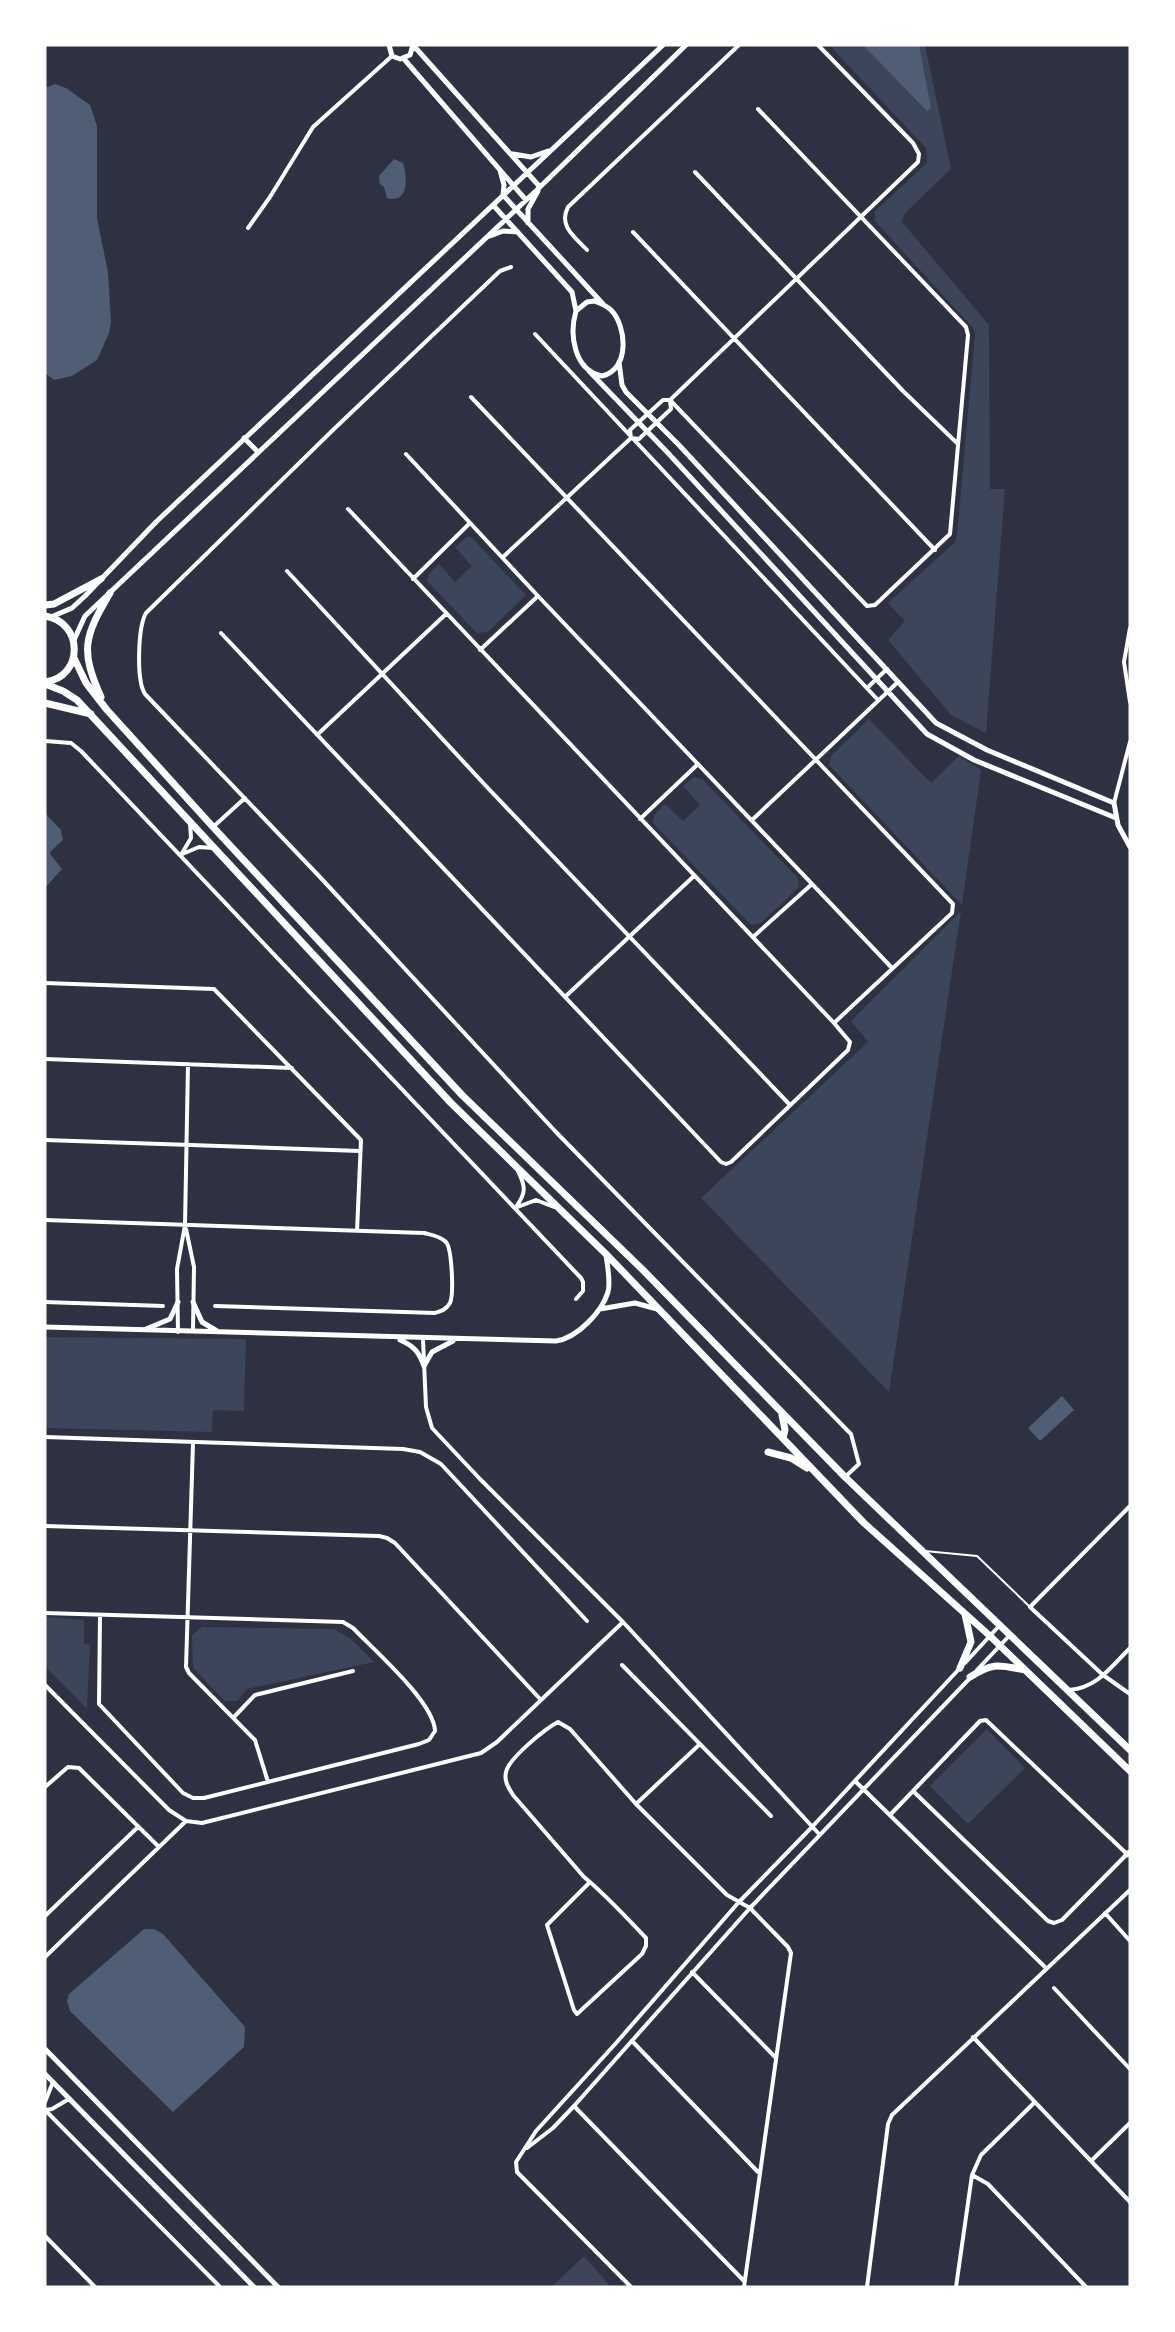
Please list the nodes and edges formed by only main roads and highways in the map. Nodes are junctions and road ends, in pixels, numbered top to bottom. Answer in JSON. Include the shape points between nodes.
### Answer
{"nodes":[{"id":1,"x":101,"y":579,"type":"road end"},
{"id":2,"x":110,"y":593,"type":"road end"},
{"id":3,"x":45,"y":605,"type":"edge"},
{"id":4,"x":48,"y":616,"type":"edge"},
{"id":5,"x":74,"y":658,"type":"junction"},
{"id":6,"x":45,"y":683,"type":"edge"},
{"id":7,"x":45,"y":703,"type":"edge"},
{"id":8,"x":104,"y":705,"type":"junction"},
{"id":9,"x":91,"y":714,"type":"junction"},
{"id":10,"x":781,"y":1413,"type":"junction"},
{"id":11,"x":783,"y":1438,"type":"junction"},
{"id":12,"x":768,"y":1452,"type":"dead end"},
{"id":13,"x":817,"y":1474,"type":"junction"},
{"id":14,"x":965,"y":1613,"type":"junction"},
{"id":15,"x":960,"y":1668,"type":"road end"},
{"id":16,"x":1025,"y":1670,"type":"junction"},
{"id":17,"x":970,"y":1677,"type":"road end"},
{"id":18,"x":1130,"y":1750,"type":"edge"},
{"id":19,"x":1130,"y":1771,"type":"edge"}],
"edges":[{"from":1,"to":3,"type":"main road"},
{"from":2,"to":8,"type":"main road","via":[[93,622],[88,650],[89,670]]},
{"from":4,"to":5,"type":"main road","via":[[66,625],[74,640]]},
{"from":5,"to":6,"type":"main road","via":[[66,673]]},
{"from":5,"to":8,"type":"main road","via":[[86,683]]},
{"from":6,"to":9,"type":"main road","via":[[77,700]]},
{"from":7,"to":9,"type":"main road"},
{"from":8,"to":10,"type":"main road","via":[[462,1095],[643,1270]]},
{"from":9,"to":11,"type":"main road","via":[[451,1103],[606,1254]]},
{"from":10,"to":11,"type":"main road"},
{"from":10,"to":18,"type":"main road"},
{"from":11,"to":13,"type":"main road"},
{"from":12,"to":13,"type":"main road","via":[[791,1458]]},
{"from":13,"to":14,"type":"main road","via":[[864,1523]]},
{"from":14,"to":15,"type":"main road","via":[[971,1642]]},
{"from":14,"to":16,"type":"main road"},
{"from":16,"to":17,"type":"main road","via":[[994,1665]]},
{"from":16,"to":19,"type":"main road"}]}
